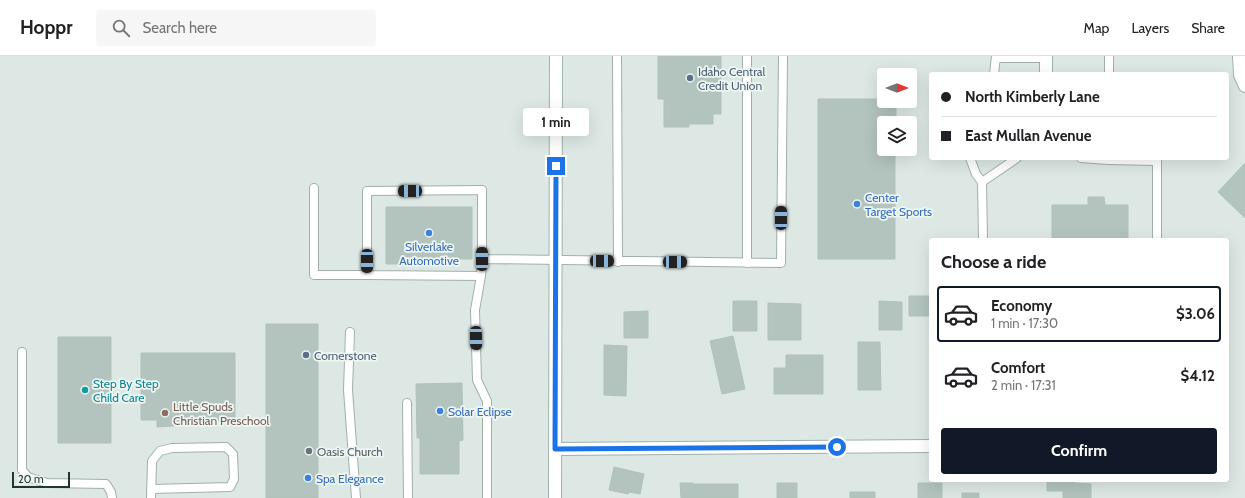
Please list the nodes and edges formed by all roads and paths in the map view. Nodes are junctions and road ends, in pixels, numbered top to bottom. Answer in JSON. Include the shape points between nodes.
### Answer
{"nodes":[{"id":1,"x":556,"y":56,"type":"edge"},
{"id":2,"x":618,"y":56,"type":"edge"},
{"id":3,"x":747,"y":56,"type":"edge"},
{"id":4,"x":783,"y":56,"type":"edge"},
{"id":5,"x":1109,"y":56,"type":"edge"},
{"id":6,"x":1239,"y":56,"type":"edge"},
{"id":7,"x":996,"y":57,"type":"edge"},
{"id":8,"x":1046,"y":57,"type":"edge"},
{"id":9,"x":994,"y":72,"type":"edge"},
{"id":10,"x":1046,"y":72,"type":"edge"},
{"id":11,"x":1109,"y":72,"type":"edge"},
{"id":12,"x":1245,"y":86,"type":"edge"},
{"id":13,"x":971,"y":160,"type":"edge"},
{"id":14,"x":1014,"y":160,"type":"edge"},
{"id":15,"x":1132,"y":160,"type":"edge"},
{"id":16,"x":982,"y":182,"type":"junction"},
{"id":17,"x":314,"y":188,"type":"dead end"},
{"id":18,"x":983,"y":238,"type":"edge"},
{"id":19,"x":1157,"y":238,"type":"edge"},
{"id":20,"x":482,"y":259,"type":"junction"},
{"id":21,"x":556,"y":261,"type":"junction"},
{"id":22,"x":618,"y":262,"type":"junction"},
{"id":23,"x":747,"y":263,"type":"junction"},
{"id":24,"x":367,"y":276,"type":"junction"},
{"id":25,"x":481,"y":276,"type":"junction"},
{"id":26,"x":350,"y":332,"type":"dead end"},
{"id":27,"x":22,"y":352,"type":"dead end"},
{"id":28,"x":407,"y":403,"type":"dead end"},
{"id":29,"x":929,"y":446,"type":"edge"},
{"id":30,"x":555,"y":449,"type":"junction"},
{"id":31,"x":151,"y":489,"type":"junction"},
{"id":32,"x":112,"y":498,"type":"edge"},
{"id":33,"x":151,"y":498,"type":"edge"},
{"id":34,"x":356,"y":498,"type":"edge"},
{"id":35,"x":408,"y":498,"type":"edge"},
{"id":36,"x":487,"y":498,"type":"edge"},
{"id":37,"x":555,"y":498,"type":"edge"}],
"edges":[{"from":1,"to":21,"type":"main road"},
{"from":2,"to":22,"type":"lane"},
{"from":3,"to":23,"type":"lane"},
{"from":4,"to":23,"type":"lane","via":[[781,263]]},
{"from":5,"to":11,"type":"lane"},
{"from":6,"to":12,"type":"main road","via":[[1240,75]]},
{"from":7,"to":8,"type":"lane"},
{"from":7,"to":9,"type":"lane"},
{"from":8,"to":10,"type":"main road"},
{"from":13,"to":16,"type":"lane"},
{"from":14,"to":16,"type":"lane"},
{"from":15,"to":19,"type":"lane","via":[[1157,161]]},
{"from":16,"to":18,"type":"lane"},
{"from":17,"to":24,"type":"lane","via":[[314,275]]},
{"from":20,"to":21,"type":"lane"},
{"from":20,"to":24,"type":"lane","via":[[482,190],[367,191]]},
{"from":20,"to":25,"type":"lane"},
{"from":21,"to":22,"type":"lane"},
{"from":21,"to":30,"type":"main road"},
{"from":22,"to":23,"type":"lane"},
{"from":24,"to":25,"type":"lane"},
{"from":25,"to":36,"type":"lane","via":[[475,310],[477,380],[487,401]]},
{"from":26,"to":34,"type":"lane","via":[[348,390]]},
{"from":27,"to":32,"type":"lane","via":[[22,470],[28,477],[47,483],[106,484]]},
{"from":28,"to":35,"type":"lane"},
{"from":29,"to":30,"type":"main road"},
{"from":30,"to":37,"type":"main road"},
{"from":31,"to":31,"type":"lane","via":[[152,461],[160,451],[172,448],[226,447],[233,454],[234,479],[230,487]]},
{"from":31,"to":33,"type":"lane"}]}
